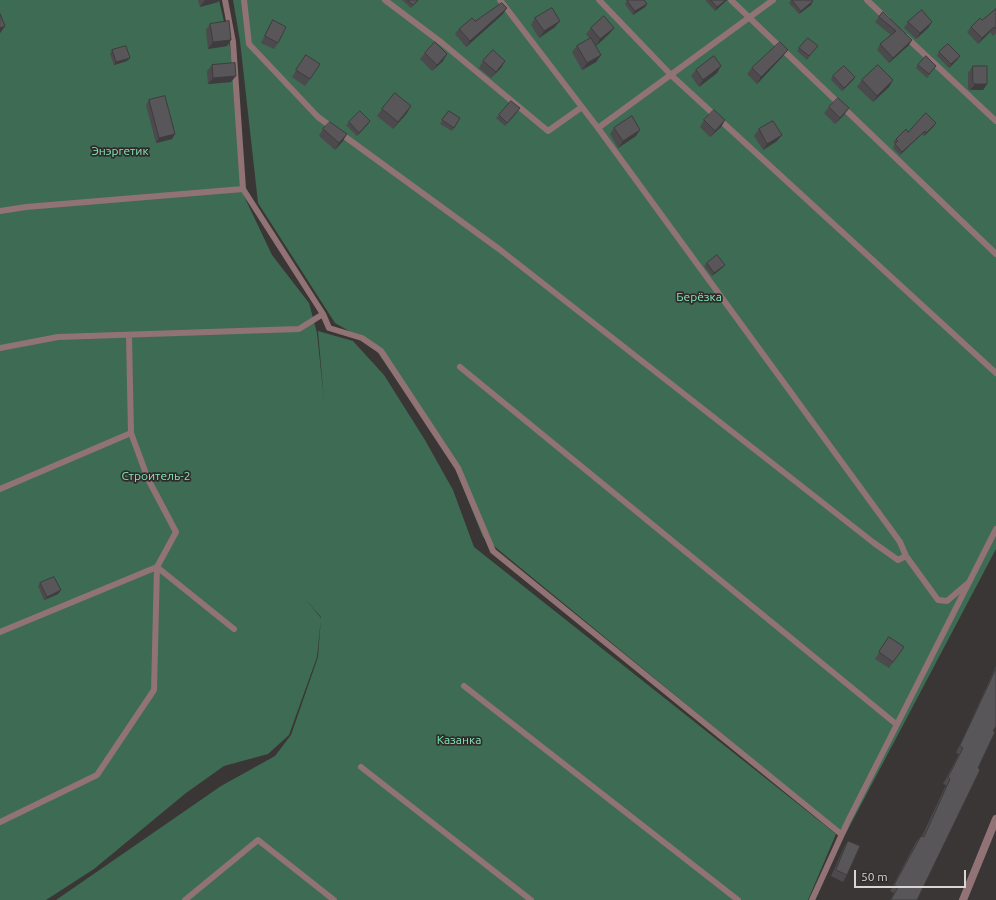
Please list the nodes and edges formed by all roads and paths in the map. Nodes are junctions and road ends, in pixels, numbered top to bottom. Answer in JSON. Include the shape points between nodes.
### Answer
{"nodes":[{"id":1,"x":226,"y":0,"type":"edge"},
{"id":2,"x":244,"y":0,"type":"edge"},
{"id":3,"x":385,"y":0,"type":"edge"},
{"id":4,"x":500,"y":0,"type":"edge"},
{"id":5,"x":599,"y":0,"type":"edge"},
{"id":6,"x":731,"y":0,"type":"edge"},
{"id":7,"x":773,"y":0,"type":"edge"},
{"id":8,"x":867,"y":0,"type":"edge"},
{"id":9,"x":749,"y":18,"type":"junction"},
{"id":10,"x":895,"y":26,"type":"edge"},
{"id":11,"x":900,"y":32,"type":"edge"},
{"id":12,"x":672,"y":76,"type":"junction"},
{"id":13,"x":582,"y":107,"type":"junction"},
{"id":14,"x":996,"y":121,"type":"edge"},
{"id":15,"x":598,"y":128,"type":"junction"},
{"id":16,"x":243,"y":189,"type":"junction"},
{"id":17,"x":0,"y":211,"type":"edge"},
{"id":18,"x":996,"y":254,"type":"edge"},
{"id":19,"x":323,"y":314,"type":"junction"},
{"id":20,"x":129,"y":336,"type":"junction"},
{"id":21,"x":0,"y":348,"type":"edge"},
{"id":22,"x":460,"y":367,"type":"dead end"},
{"id":23,"x":996,"y":373,"type":"edge"},
{"id":24,"x":131,"y":434,"type":"junction"},
{"id":25,"x":0,"y":489,"type":"edge"},
{"id":26,"x":996,"y":529,"type":"edge"},
{"id":27,"x":906,"y":556,"type":"junction"},
{"id":28,"x":157,"y":567,"type":"junction"},
{"id":29,"x":967,"y":584,"type":"junction"},
{"id":30,"x":234,"y":629,"type":"dead end"},
{"id":31,"x":0,"y":632,"type":"edge"},
{"id":32,"x":464,"y":686,"type":"dead end"},
{"id":33,"x":896,"y":724,"type":"junction"},
{"id":34,"x":361,"y":768,"type":"dead end"},
{"id":35,"x":996,"y":819,"type":"edge"},
{"id":36,"x":0,"y":822,"type":"edge"},
{"id":37,"x":841,"y":834,"type":"junction"},
{"id":38,"x":185,"y":900,"type":"edge"},
{"id":39,"x":334,"y":900,"type":"edge"},
{"id":40,"x":530,"y":900,"type":"edge"},
{"id":41,"x":738,"y":900,"type":"edge"},
{"id":42,"x":812,"y":900,"type":"edge"},
{"id":43,"x":963,"y":900,"type":"edge"}],
"edges":[{"from":1,"to":16,"type":"lane","via":[[233,42]]},
{"from":2,"to":27,"type":"lane","via":[[249,44],[318,117],[499,249],[880,547],[898,560]]},
{"from":3,"to":13,"type":"lane","via":[[442,43],[548,131]]},
{"from":4,"to":13,"type":"lane"},
{"from":5,"to":12,"type":"lane"},
{"from":6,"to":9,"type":"lane"},
{"from":7,"to":9,"type":"lane"},
{"from":8,"to":10,"type":"lane"},
{"from":9,"to":12,"type":"lane"},
{"from":9,"to":18,"type":"lane"},
{"from":11,"to":14,"type":"lane"},
{"from":12,"to":15,"type":"lane"},
{"from":12,"to":23,"type":"lane"},
{"from":13,"to":15,"type":"lane"},
{"from":15,"to":27,"type":"lane","via":[[900,542]]},
{"from":16,"to":17,"type":"lane"},
{"from":16,"to":19,"type":"lane"},
{"from":19,"to":20,"type":"lane","via":[[299,328]]},
{"from":19,"to":37,"type":"lane","via":[[329,328],[362,338],[381,351],[458,468],[493,551]]},
{"from":20,"to":21,"type":"lane","via":[[58,337]]},
{"from":20,"to":24,"type":"lane"},
{"from":22,"to":33,"type":"lane"},
{"from":24,"to":25,"type":"lane"},
{"from":24,"to":28,"type":"lane","via":[[148,479],[176,532]]},
{"from":26,"to":29,"type":"lane"},
{"from":27,"to":29,"type":"lane","via":[[938,600],[947,601]]},
{"from":28,"to":30,"type":"lane"},
{"from":28,"to":31,"type":"lane"},
{"from":28,"to":36,"type":"lane","via":[[154,690],[97,775]]},
{"from":29,"to":33,"type":"lane"},
{"from":32,"to":41,"type":"lane"},
{"from":33,"to":37,"type":"lane"},
{"from":34,"to":40,"type":"lane"},
{"from":35,"to":43,"type":"street"},
{"from":37,"to":42,"type":"lane"},
{"from":38,"to":39,"type":"lane","via":[[258,840]]}]}
